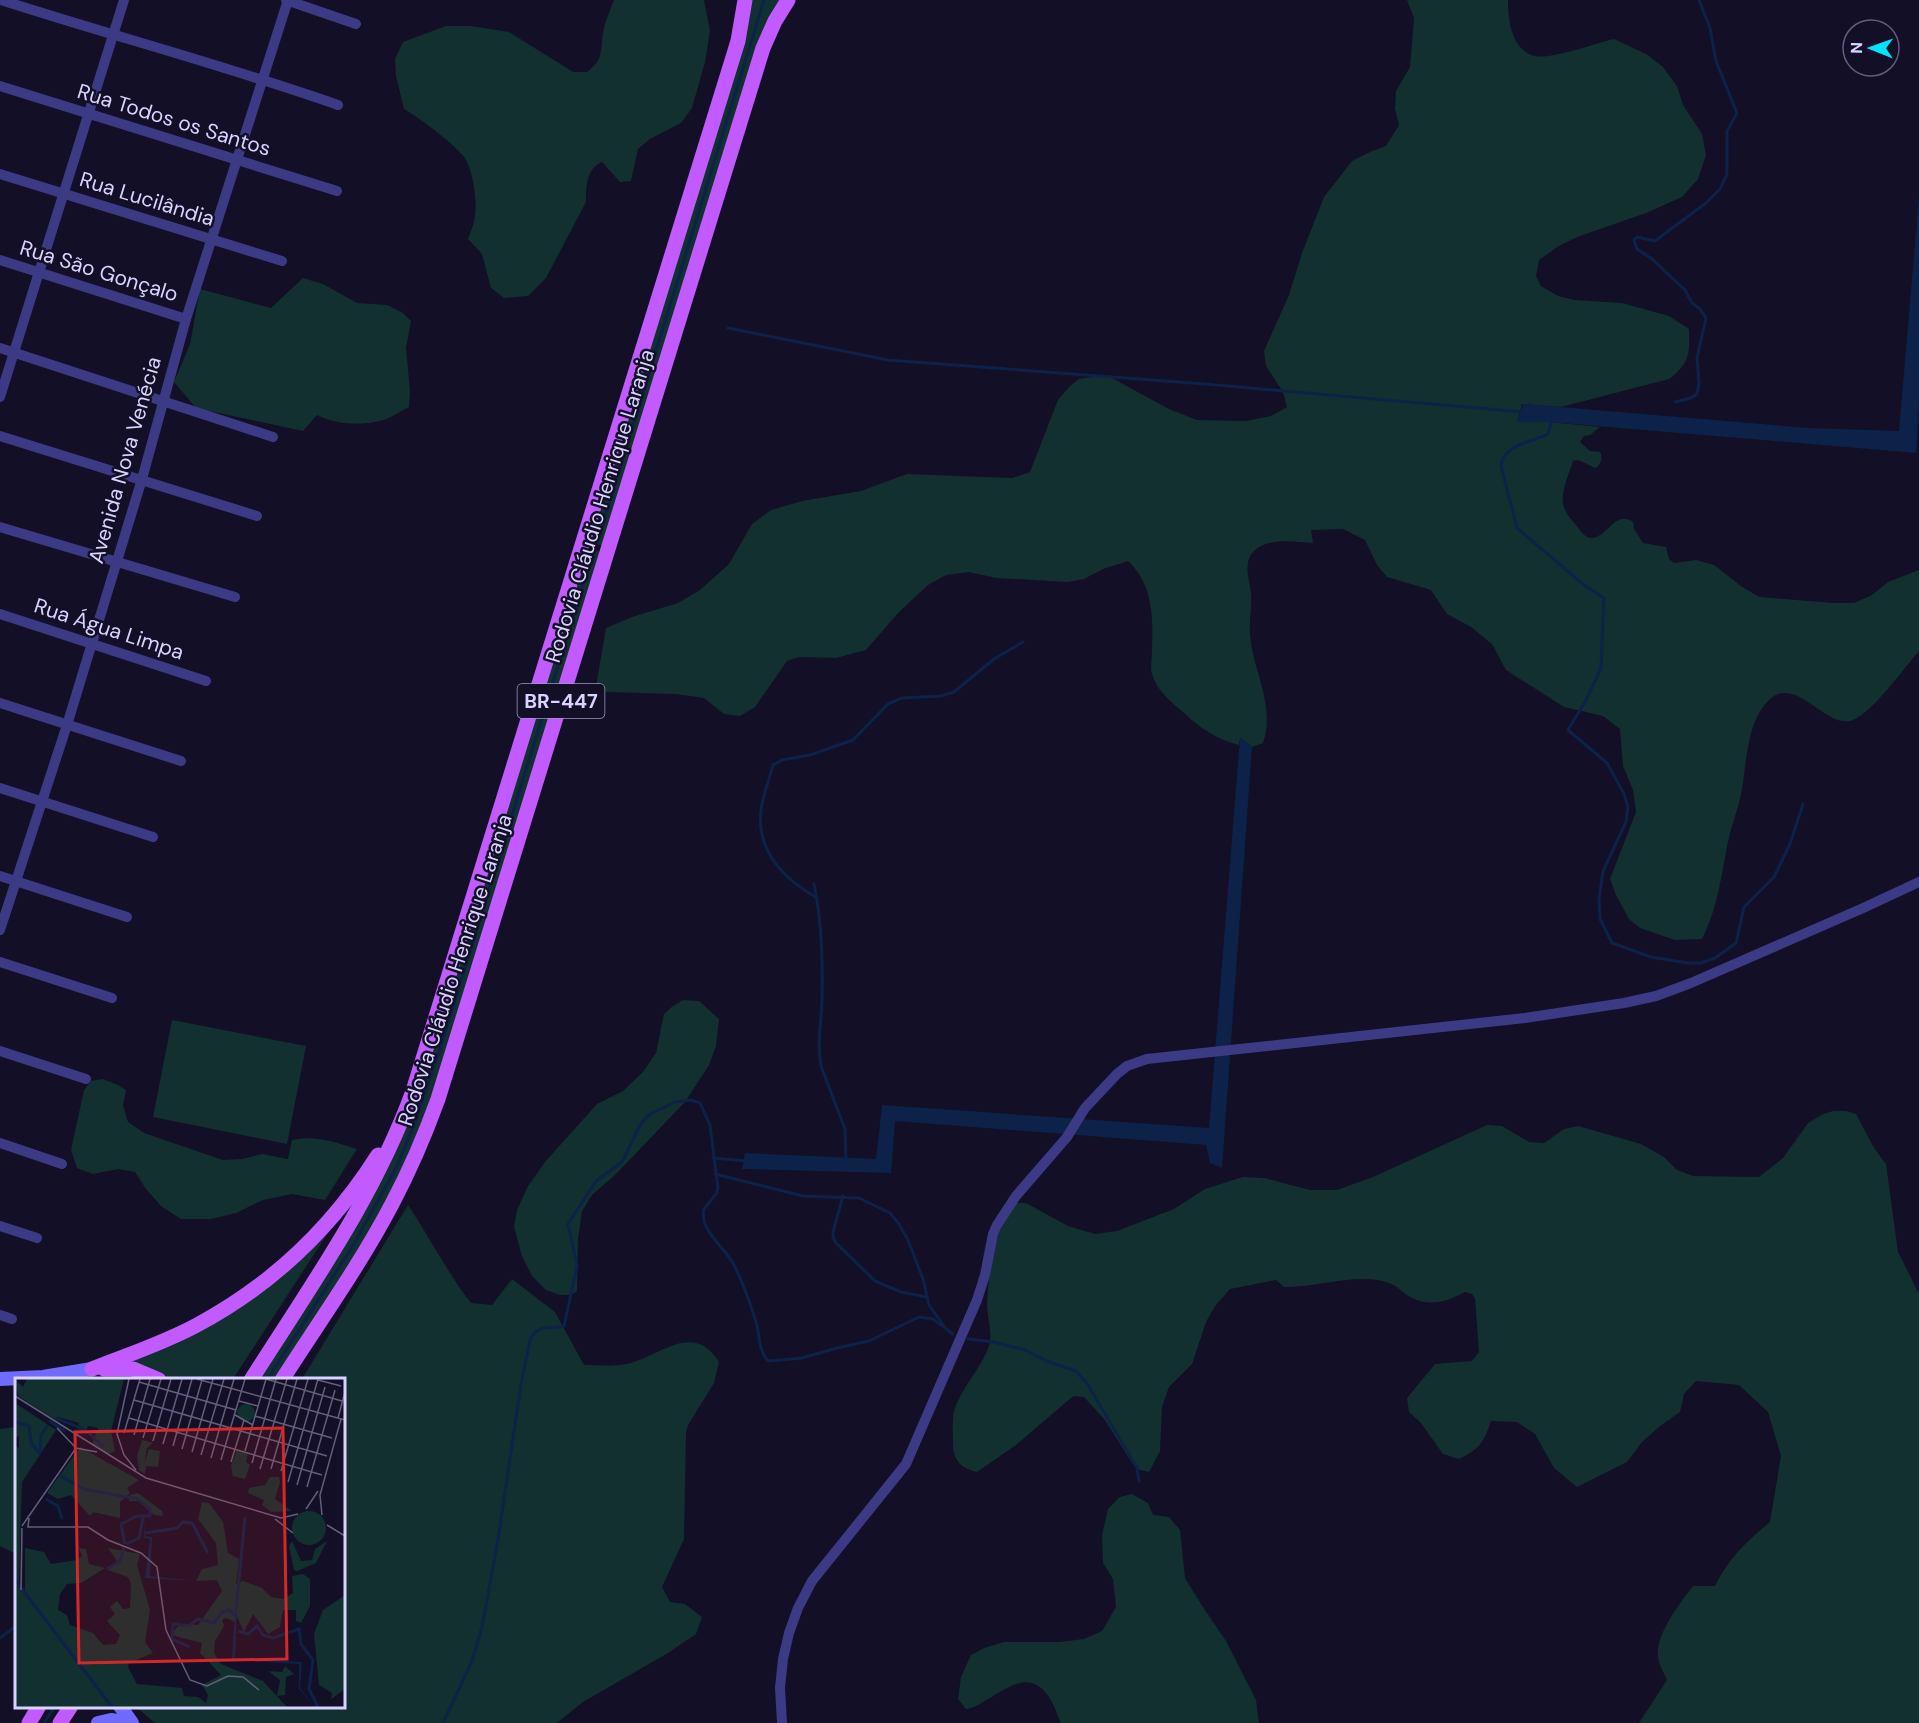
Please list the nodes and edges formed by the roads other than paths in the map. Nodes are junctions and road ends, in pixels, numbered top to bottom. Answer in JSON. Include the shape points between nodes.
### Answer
{"nodes":[{"id":1,"x":1,"y":0,"type":"edge"},
{"id":2,"x":123,"y":0,"type":"edge"},
{"id":3,"x":288,"y":0,"type":"edge"},
{"id":4,"x":745,"y":0,"type":"edge"},
{"id":5,"x":788,"y":0,"type":"edge"},
{"id":6,"x":356,"y":24,"type":"dead end"},
{"id":7,"x":112,"y":36,"type":"junction"},
{"id":8,"x":263,"y":79,"type":"junction"},
{"id":9,"x":0,"y":86,"type":"edge"},
{"id":10,"x":338,"y":105,"type":"dead end"},
{"id":11,"x":89,"y":114,"type":"junction"},
{"id":12,"x":236,"y":159,"type":"junction"},
{"id":13,"x":0,"y":174,"type":"edge"},
{"id":14,"x":337,"y":191,"type":"dead end"},
{"id":15,"x":64,"y":194,"type":"junction"},
{"id":16,"x":211,"y":239,"type":"junction"},
{"id":17,"x":0,"y":260,"type":"edge"},
{"id":18,"x":282,"y":261,"type":"dead end"},
{"id":19,"x":40,"y":273,"type":"junction"},
{"id":20,"x":186,"y":319,"type":"junction"},
{"id":21,"x":0,"y":348,"type":"edge"},
{"id":22,"x":14,"y":353,"type":"junction"},
{"id":23,"x":0,"y":397,"type":"edge"},
{"id":24,"x":164,"y":401,"type":"junction"},
{"id":25,"x":0,"y":436,"type":"edge"},
{"id":26,"x":273,"y":438,"type":"dead end"},
{"id":27,"x":142,"y":479,"type":"junction"},
{"id":28,"x":257,"y":516,"type":"dead end"},
{"id":29,"x":0,"y":526,"type":"edge"},
{"id":30,"x":117,"y":561,"type":"junction"},
{"id":31,"x":235,"y":597,"type":"dead end"},
{"id":32,"x":0,"y":614,"type":"edge"},
{"id":33,"x":92,"y":642,"type":"junction"},
{"id":34,"x":206,"y":681,"type":"dead end"},
{"id":35,"x":0,"y":703,"type":"edge"},
{"id":36,"x":67,"y":725,"type":"junction"},
{"id":37,"x":181,"y":761,"type":"dead end"},
{"id":38,"x":0,"y":788,"type":"edge"},
{"id":39,"x":41,"y":801,"type":"junction"},
{"id":40,"x":153,"y":837,"type":"dead end"},
{"id":41,"x":0,"y":876,"type":"edge"},
{"id":42,"x":15,"y":881,"type":"junction"},
{"id":43,"x":1919,"y":882,"type":"edge"},
{"id":44,"x":127,"y":916,"type":"dead end"},
{"id":45,"x":0,"y":930,"type":"edge"},
{"id":46,"x":0,"y":962,"type":"edge"},
{"id":47,"x":112,"y":998,"type":"dead end"},
{"id":48,"x":0,"y":1051,"type":"edge"},
{"id":49,"x":422,"y":1064,"type":"junction"},
{"id":50,"x":86,"y":1079,"type":"dead end"},
{"id":51,"x":0,"y":1143,"type":"edge"},
{"id":52,"x":62,"y":1164,"type":"dead end"},
{"id":53,"x":0,"y":1226,"type":"edge"},
{"id":54,"x":37,"y":1238,"type":"dead end"},
{"id":55,"x":0,"y":1315,"type":"edge"},
{"id":56,"x":12,"y":1319,"type":"dead end"},
{"id":57,"x":92,"y":1369,"type":"junction"},
{"id":58,"x":15,"y":1378,"type":"edge"},
{"id":59,"x":22,"y":1378,"type":"edge"},
{"id":60,"x":154,"y":1378,"type":"edge"},
{"id":61,"x":252,"y":1378,"type":"edge"},
{"id":62,"x":283,"y":1378,"type":"edge"},
{"id":63,"x":0,"y":1379,"type":"edge"},
{"id":64,"x":38,"y":1708,"type":"edge"},
{"id":65,"x":70,"y":1708,"type":"edge"},
{"id":66,"x":121,"y":1708,"type":"edge"},
{"id":67,"x":29,"y":1723,"type":"edge"},
{"id":68,"x":60,"y":1723,"type":"edge"},
{"id":69,"x":98,"y":1723,"type":"edge"},
{"id":70,"x":130,"y":1723,"type":"edge"},
{"id":71,"x":782,"y":1723,"type":"edge"}],
"edges":[{"from":1,"to":7,"type":"street"},
{"from":2,"to":7,"type":"street"},
{"from":3,"to":6,"type":"street"},
{"from":3,"to":8,"type":"street","name":"Avenida Nova Venécia"},
{"from":4,"to":49,"type":"main road","name":"Rodovia Cláudio Henrique Laranja","number":"BR-447","via":[[738,41]]},
{"from":5,"to":62,"type":"main road","name":"Rodovia Cláudio Henrique Laranja","number":"BR-447","via":[[763,48],[435,1108],[405,1180],[377,1231]]},
{"from":7,"to":8,"type":"street"},
{"from":7,"to":11,"type":"street"},
{"from":8,"to":10,"type":"street"},
{"from":8,"to":12,"type":"street","name":"Avenida Nova Venécia"},
{"from":9,"to":11,"type":"street","name":"Rua Todos os Santos"},
{"from":11,"to":12,"type":"street","name":"Rua Todos os Santos"},
{"from":11,"to":15,"type":"street"},
{"from":12,"to":14,"type":"street","name":"Rua Todos os Santos"},
{"from":12,"to":16,"type":"street","name":"Avenida Nova Venécia"},
{"from":13,"to":15,"type":"street","name":"Rua Lucilândia"},
{"from":15,"to":16,"type":"street","name":"Rua Lucilândia"},
{"from":15,"to":19,"type":"street"},
{"from":16,"to":18,"type":"street","name":"Rua Lucilândia"},
{"from":16,"to":20,"type":"street","name":"Avenida Nova Venécia"},
{"from":17,"to":19,"type":"street","name":"Rua São Gonçalo"},
{"from":19,"to":20,"type":"street","name":"Rua São Gonçalo"},
{"from":19,"to":22,"type":"street"},
{"from":20,"to":24,"type":"street","name":"Avenida Nova Venécia"},
{"from":21,"to":22,"type":"street"},
{"from":22,"to":23,"type":"street"},
{"from":22,"to":24,"type":"street"},
{"from":24,"to":26,"type":"street"},
{"from":24,"to":27,"type":"street","name":"Avenida Nova Venécia"},
{"from":25,"to":27,"type":"street"},
{"from":27,"to":28,"type":"street"},
{"from":27,"to":30,"type":"street","name":"Avenida Nova Venécia"},
{"from":29,"to":30,"type":"street"},
{"from":30,"to":31,"type":"street"},
{"from":30,"to":33,"type":"street","name":"Avenida Nova Venécia"},
{"from":32,"to":33,"type":"street","name":"Rua Água Limpa"},
{"from":33,"to":34,"type":"street","name":"Rua Água Limpa"},
{"from":33,"to":36,"type":"street","name":"Avenida Nova Venécia"},
{"from":35,"to":36,"type":"street"},
{"from":36,"to":37,"type":"street"},
{"from":36,"to":39,"type":"street","name":"Avenida Nova Venécia"},
{"from":38,"to":39,"type":"street"},
{"from":39,"to":40,"type":"street"},
{"from":39,"to":42,"type":"street","name":"Avenida Nova Venécia"},
{"from":41,"to":42,"type":"street"},
{"from":42,"to":44,"type":"street"},
{"from":42,"to":45,"type":"street","name":"Avenida Nova Venécia"},
{"from":43,"to":71,"type":"street","via":[[1656,996],[1525,1018],[1147,1059],[1127,1066],[1085,1108],[1067,1137],[1016,1196],[997,1225],[977,1300],[906,1464],[812,1581],[798,1608],[783,1659]]},
{"from":46,"to":47,"type":"street"},
{"from":48,"to":50,"type":"street"},
{"from":49,"to":57,"type":"main road","via":[[399,1118],[369,1169],[341,1207],[293,1258],[256,1288],[196,1326]]},
{"from":49,"to":61,"type":"main road","name":"Rodovia Cláudio Henrique Laranja","number":"BR-447","via":[[397,1134],[369,1193]]},
{"from":51,"to":52,"type":"street"},
{"from":53,"to":54,"type":"street"},
{"from":55,"to":56,"type":"street"},
{"from":57,"to":59,"type":"main road"},
{"from":57,"to":60,"type":"main road","via":[[133,1369]]},
{"from":58,"to":63,"type":"main road"},
{"from":64,"to":67,"type":"main road"},
{"from":65,"to":68,"type":"main road"},
{"from":66,"to":70,"type":"main road"},
{"from":69,"to":70,"type":"main road"}]}
